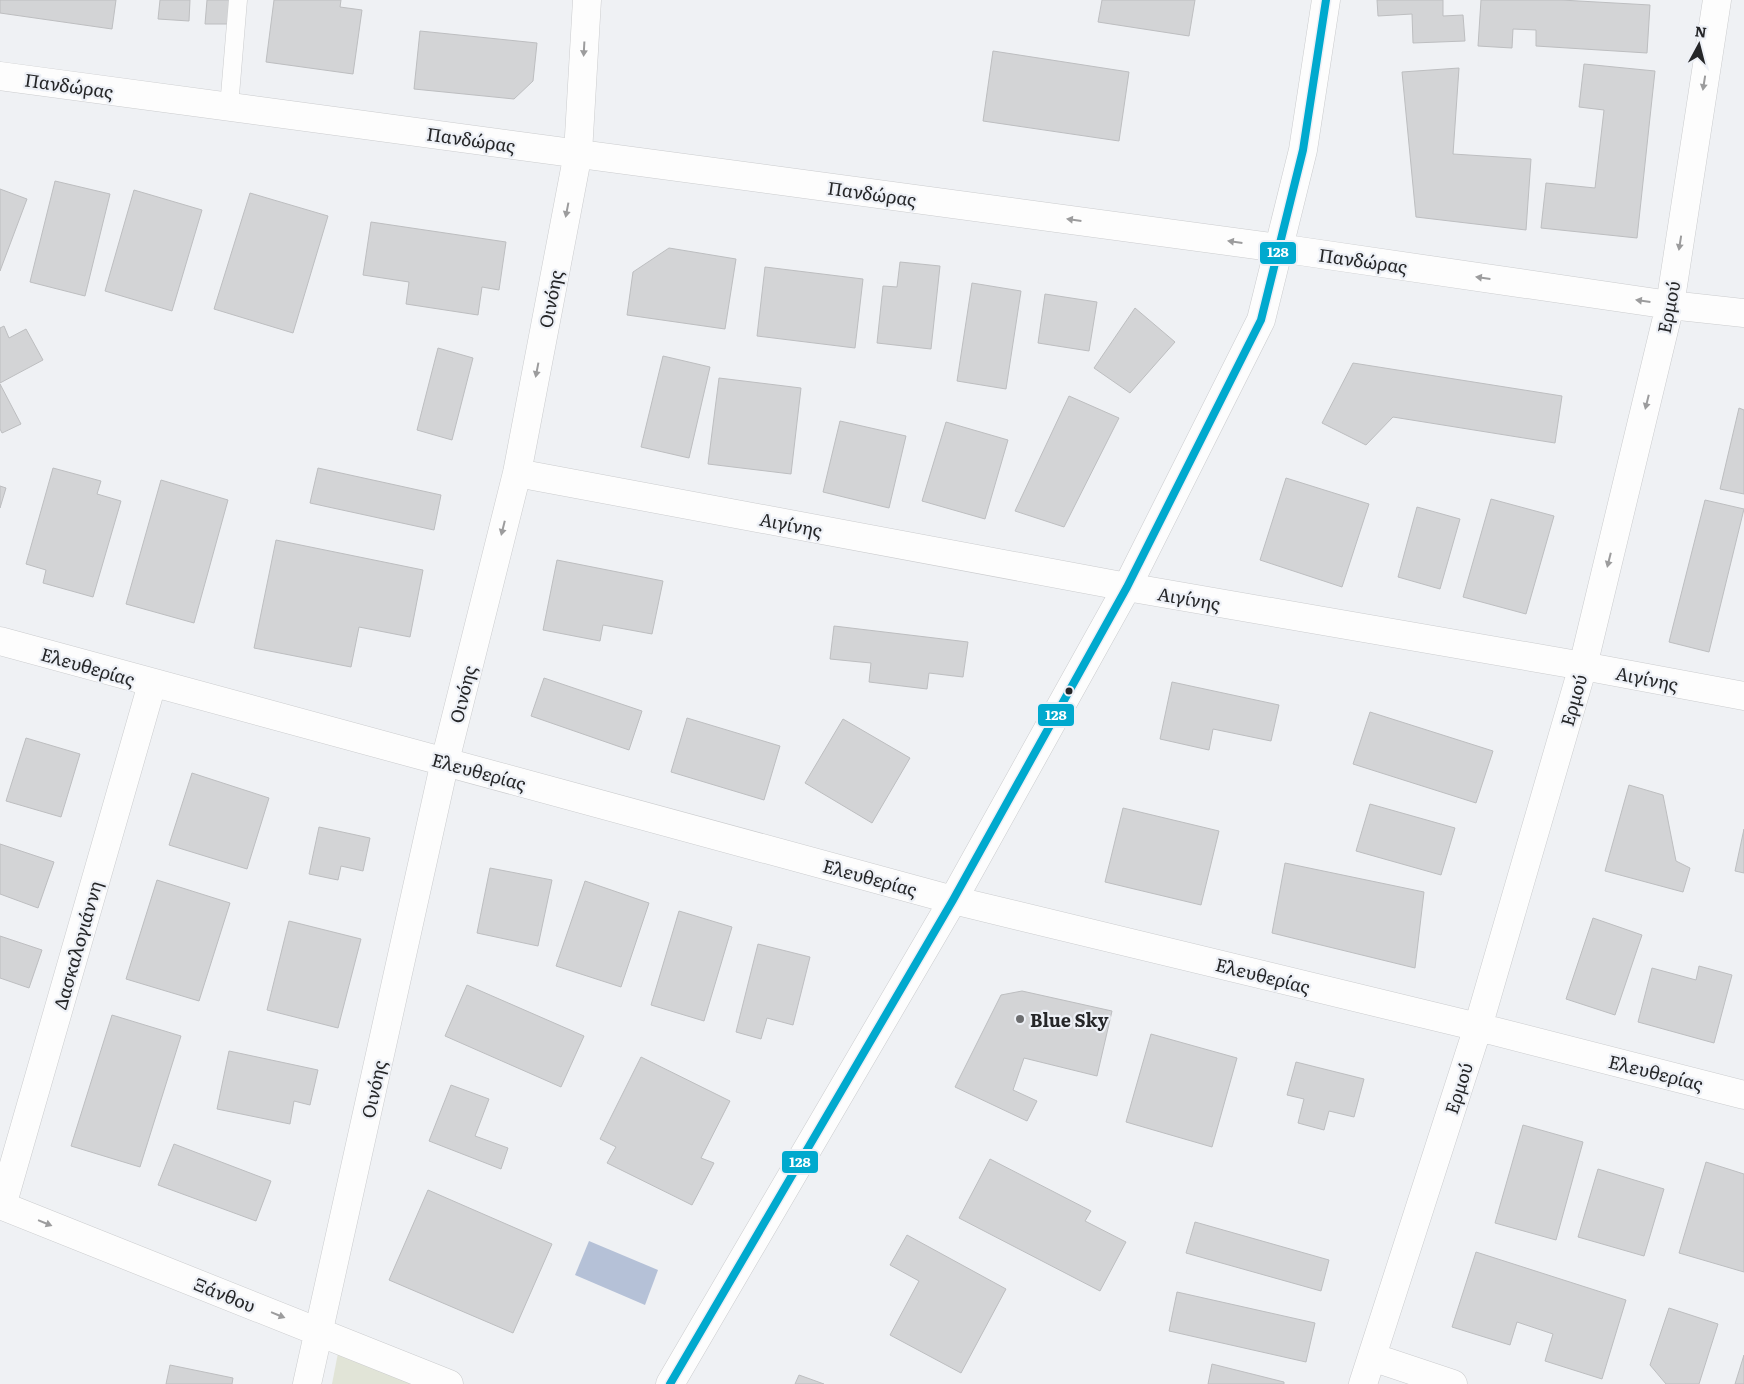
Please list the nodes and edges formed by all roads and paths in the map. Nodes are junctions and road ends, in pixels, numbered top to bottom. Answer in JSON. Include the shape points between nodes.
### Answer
{"nodes":[{"id":1,"x":238,"y":0,"type":"edge"},
{"id":2,"x":587,"y":0,"type":"edge"},
{"id":3,"x":1326,"y":0,"type":"edge"},
{"id":4,"x":1717,"y":0,"type":"edge"},
{"id":5,"x":0,"y":76,"type":"edge"},
{"id":6,"x":229,"y":107,"type":"junction"},
{"id":7,"x":578,"y":153,"type":"junction"},
{"id":8,"x":1279,"y":248,"type":"junction"},
{"id":9,"x":1670,"y":305,"type":"junction"},
{"id":10,"x":1744,"y":313,"type":"edge"},
{"id":11,"x":517,"y":473,"type":"junction"},
{"id":12,"x":1127,"y":587,"type":"junction"},
{"id":13,"x":0,"y":641,"type":"edge"},
{"id":14,"x":1583,"y":666,"type":"junction"},
{"id":15,"x":152,"y":684,"type":"junction"},
{"id":16,"x":1744,"y":696,"type":"edge"},
{"id":17,"x":445,"y":761,"type":"junction"},
{"id":18,"x":953,"y":900,"type":"junction"},
{"id":19,"x":1478,"y":1027,"type":"junction"},
{"id":20,"x":1744,"y":1095,"type":"edge"},
{"id":21,"x":1,"y":1205,"type":"edge"},
{"id":22,"x":320,"y":1332,"type":"junction"},
{"id":23,"x":1372,"y":1357,"type":"junction"},
{"id":24,"x":307,"y":1384,"type":"edge"},
{"id":25,"x":449,"y":1384,"type":"edge"},
{"id":26,"x":670,"y":1384,"type":"edge"},
{"id":27,"x":1363,"y":1384,"type":"edge"},
{"id":28,"x":1453,"y":1384,"type":"edge"}],
"edges":[{"from":1,"to":6,"type":"lane"},
{"from":2,"to":7,"type":"street","name":"Οινόης","one_way":true},
{"from":3,"to":8,"type":"street","via":[[1303,150]]},
{"from":4,"to":9,"type":"street","name":"Ερμού","one_way":true},
{"from":5,"to":6,"type":"street","name":"Πανδώρας"},
{"from":6,"to":7,"type":"street","name":"Πανδώρας"},
{"from":8,"to":7,"type":"street","name":"Πανδώρας","one_way":true},
{"from":7,"to":11,"type":"street","name":"Οινόης","one_way":true},
{"from":9,"to":8,"type":"street","name":"Πανδώρας","one_way":true},
{"from":8,"to":12,"type":"street","via":[[1262,320]]},
{"from":9,"to":10,"type":"street","name":"Πανδώρας"},
{"from":9,"to":14,"type":"street","name":"Ερμού","one_way":true},
{"from":11,"to":12,"type":"street","name":"Αιγίνης"},
{"from":11,"to":17,"type":"street","name":"Οινόης","one_way":true},
{"from":12,"to":14,"type":"street","name":"Αιγίνης"},
{"from":12,"to":18,"type":"street"},
{"from":13,"to":15,"type":"street","name":"Ελευθερίας"},
{"from":14,"to":16,"type":"street","name":"Αιγίνης"},
{"from":14,"to":19,"type":"street","name":"Ερμού"},
{"from":15,"to":17,"type":"street","name":"Ελευθερίας"},
{"from":15,"to":21,"type":"street","name":"Δασκαλογιάννη"},
{"from":17,"to":18,"type":"street","name":"Ελευθερίας"},
{"from":17,"to":22,"type":"street","name":"Οινόης"},
{"from":18,"to":19,"type":"street","name":"Ελευθερίας"},
{"from":18,"to":26,"type":"street"},
{"from":19,"to":20,"type":"street","name":"Ελευθερίας"},
{"from":19,"to":23,"type":"street","name":"Ερμού"},
{"from":21,"to":22,"type":"street","name":"Ξάνθου","one_way":true},
{"from":22,"to":24,"type":"street","name":"Οινόης"},
{"from":22,"to":25,"type":"street","name":"Ξάνθου"},
{"from":23,"to":27,"type":"street","name":"Ερμού"},
{"from":23,"to":28,"type":"street"}]}
